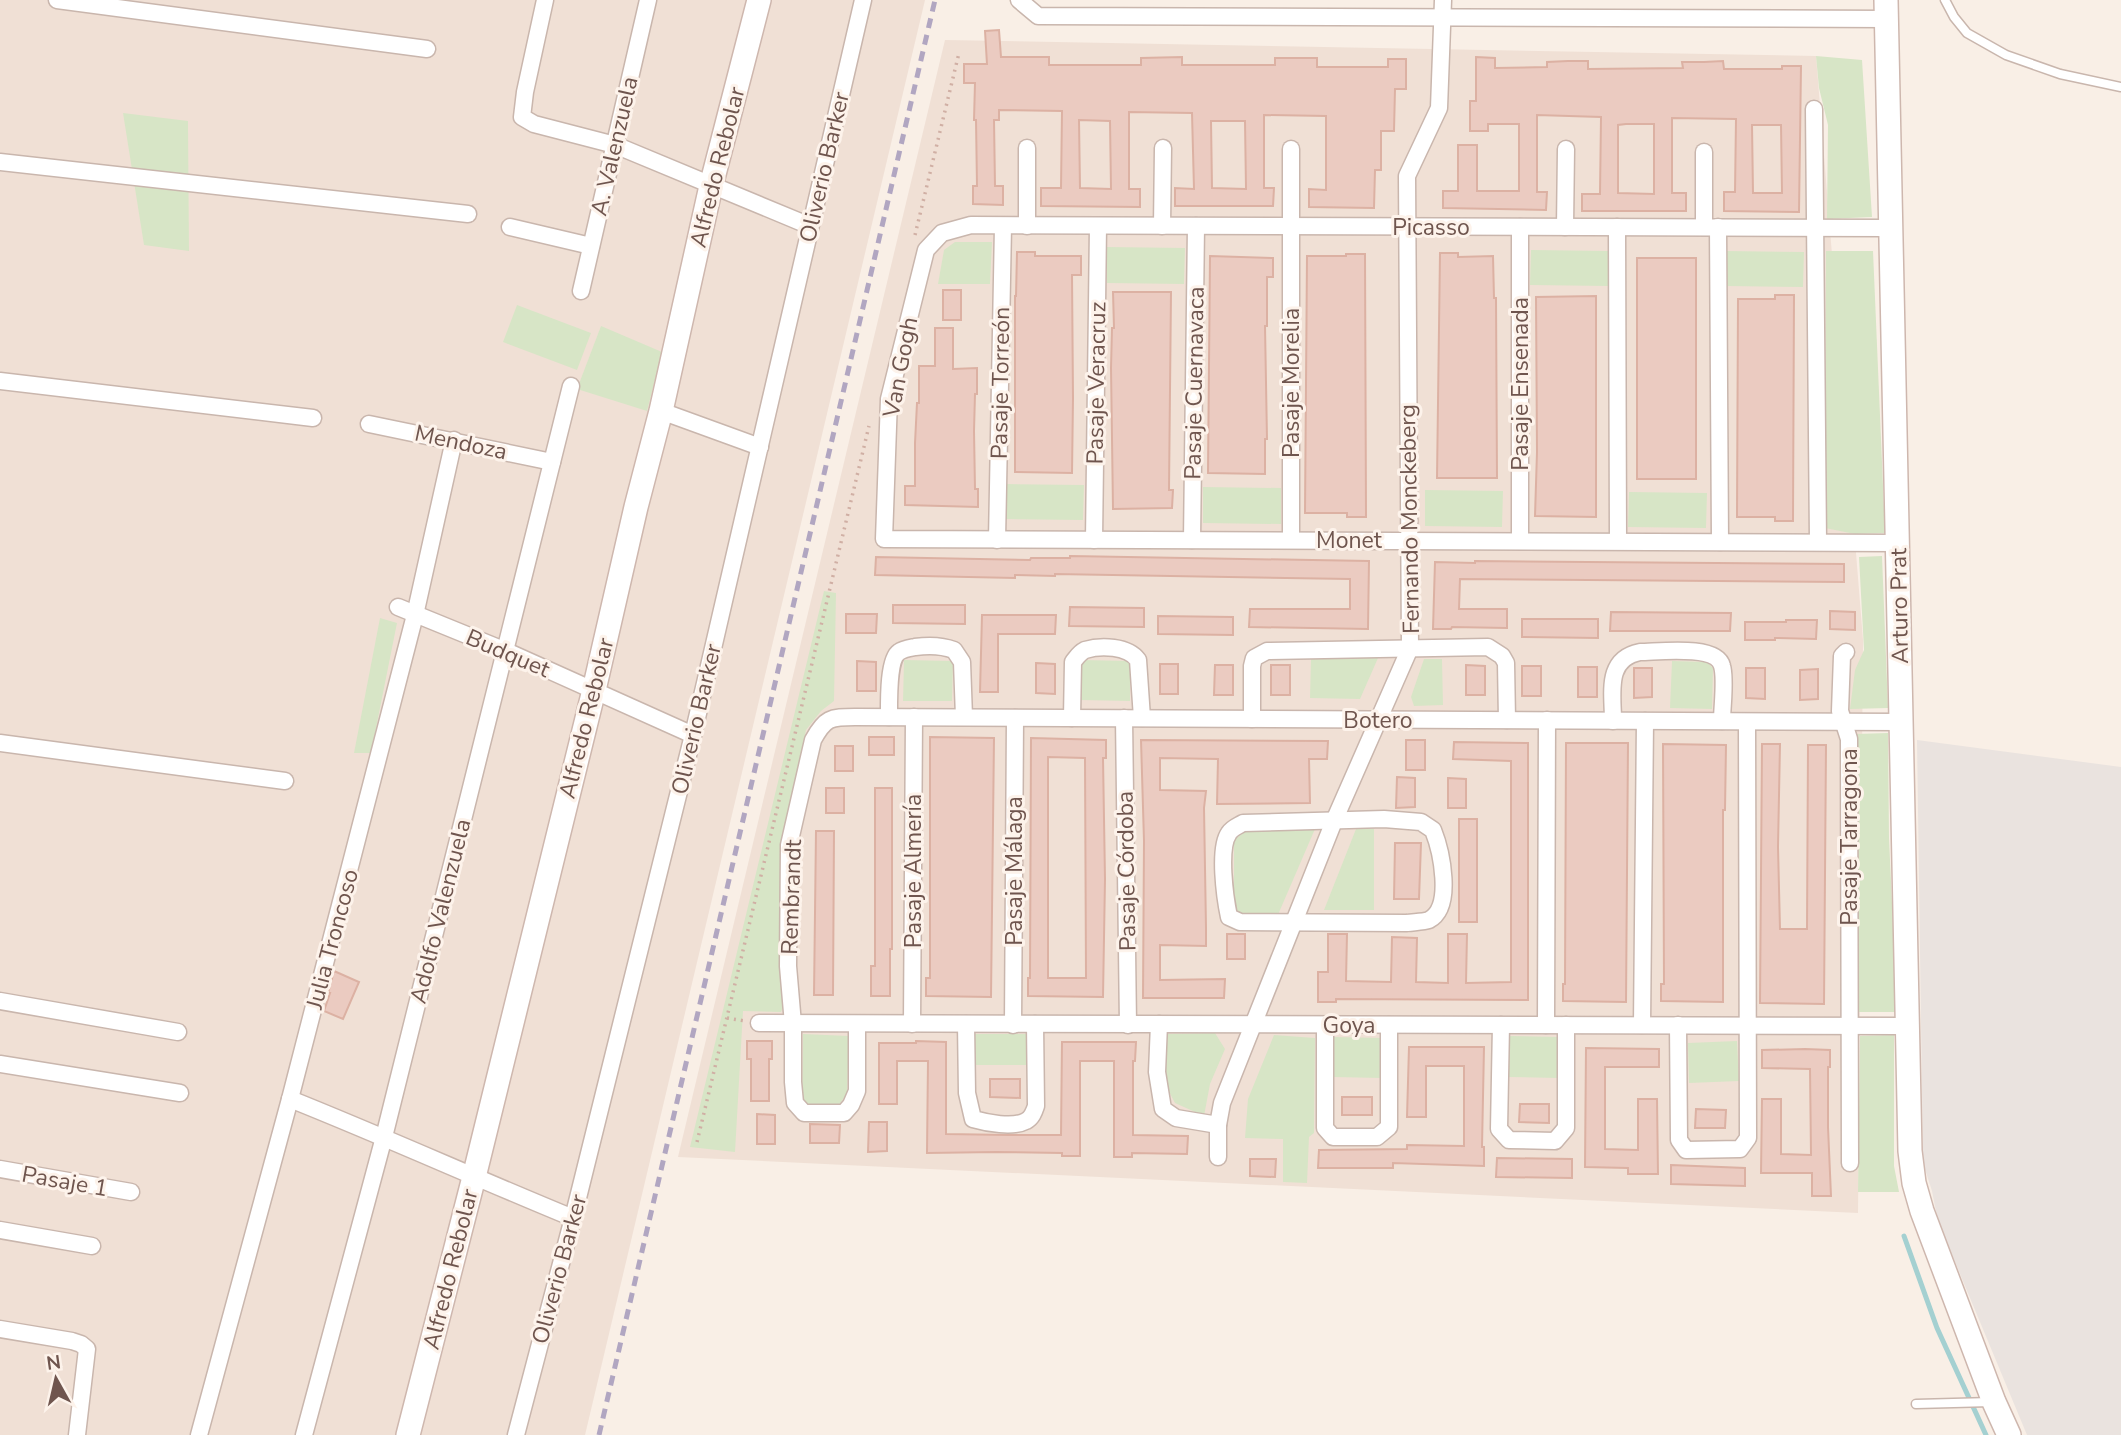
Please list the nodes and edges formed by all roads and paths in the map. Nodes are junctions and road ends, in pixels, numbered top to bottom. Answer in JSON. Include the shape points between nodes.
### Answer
{"nodes":[{"id":1,"x":57,"y":0,"type":"edge"},
{"id":2,"x":545,"y":0,"type":"edge"},
{"id":3,"x":648,"y":0,"type":"edge"},
{"id":4,"x":759,"y":0,"type":"edge"},
{"id":5,"x":863,"y":0,"type":"edge"},
{"id":6,"x":1019,"y":0,"type":"edge"},
{"id":7,"x":1443,"y":0,"type":"edge"},
{"id":8,"x":1945,"y":0,"type":"edge"},
{"id":9,"x":1886,"y":9,"type":"edge"},
{"id":10,"x":1443,"y":17,"type":"junction"},
{"id":11,"x":427,"y":49,"type":"dead end"},
{"id":12,"x":959,"y":53,"type":"dead end"},
{"id":13,"x":2121,"y":87,"type":"edge"},
{"id":14,"x":1814,"y":109,"type":"dead end"},
{"id":15,"x":615,"y":145,"type":"junction"},
{"id":16,"x":1027,"y":148,"type":"dead end"},
{"id":17,"x":1163,"y":148,"type":"dead end"},
{"id":18,"x":1290,"y":149,"type":"dead end"},
{"id":19,"x":1566,"y":149,"type":"dead end"},
{"id":20,"x":1703,"y":152,"type":"dead end"},
{"id":21,"x":0,"y":162,"type":"edge"},
{"id":22,"x":711,"y":186,"type":"junction"},
{"id":23,"x":468,"y":214,"type":"dead end"},
{"id":24,"x":971,"y":225,"type":"joint"},
{"id":25,"x":810,"y":226,"type":"junction"},
{"id":26,"x":1003,"y":226,"type":"junction"},
{"id":27,"x":1027,"y":226,"type":"junction"},
{"id":28,"x":1098,"y":226,"type":"junction"},
{"id":29,"x":1162,"y":226,"type":"junction"},
{"id":30,"x":1196,"y":226,"type":"junction"},
{"id":31,"x":1291,"y":226,"type":"junction"},
{"id":32,"x":510,"y":227,"type":"dead end"},
{"id":33,"x":1407,"y":227,"type":"junction"},
{"id":34,"x":1520,"y":227,"type":"junction"},
{"id":35,"x":1566,"y":227,"type":"junction"},
{"id":36,"x":1617,"y":227,"type":"junction"},
{"id":37,"x":1711,"y":227,"type":"junction"},
{"id":38,"x":1816,"y":228,"type":"junction"},
{"id":39,"x":1892,"y":228,"type":"junction"},
{"id":40,"x":914,"y":241,"type":"dead end"},
{"id":41,"x":591,"y":246,"type":"junction"},
{"id":42,"x":581,"y":291,"type":"dead end"},
{"id":43,"x":0,"y":381,"type":"edge"},
{"id":44,"x":571,"y":386,"type":"dead end"},
{"id":45,"x":660,"y":411,"type":"junction"},
{"id":46,"x":872,"y":415,"type":"dead end"},
{"id":47,"x":313,"y":418,"type":"dead end"},
{"id":48,"x":369,"y":424,"type":"dead end"},
{"id":49,"x":454,"y":440,"type":"junction"},
{"id":50,"x":760,"y":447,"type":"junction"},
{"id":51,"x":552,"y":462,"type":"junction"},
{"id":52,"x":884,"y":539,"type":"joint"},
{"id":53,"x":997,"y":540,"type":"junction"},
{"id":54,"x":1094,"y":540,"type":"junction"},
{"id":55,"x":1192,"y":540,"type":"junction"},
{"id":56,"x":1291,"y":540,"type":"junction"},
{"id":57,"x":1408,"y":541,"type":"junction"},
{"id":58,"x":1520,"y":541,"type":"junction"},
{"id":59,"x":1618,"y":541,"type":"junction"},
{"id":60,"x":1720,"y":542,"type":"junction"},
{"id":61,"x":1818,"y":542,"type":"junction"},
{"id":62,"x":1898,"y":543,"type":"junction"},
{"id":63,"x":398,"y":607,"type":"dead end"},
{"id":64,"x":415,"y":615,"type":"junction"},
{"id":65,"x":1410,"y":648,"type":"junction"},
{"id":66,"x":506,"y":651,"type":"junction"},
{"id":67,"x":1846,"y":652,"type":"dead end"},
{"id":68,"x":594,"y":690,"type":"junction"},
{"id":69,"x":855,"y":717,"type":"joint"},
{"id":70,"x":889,"y":717,"type":"junction"},
{"id":71,"x":914,"y":717,"type":"junction"},
{"id":72,"x":964,"y":717,"type":"junction"},
{"id":73,"x":1014,"y":718,"type":"junction"},
{"id":74,"x":1072,"y":718,"type":"junction"},
{"id":75,"x":1124,"y":718,"type":"junction"},
{"id":76,"x":1142,"y":718,"type":"junction"},
{"id":77,"x":1252,"y":719,"type":"junction"},
{"id":78,"x":1380,"y":719,"type":"junction"},
{"id":79,"x":1507,"y":720,"type":"junction"},
{"id":80,"x":1547,"y":720,"type":"junction"},
{"id":81,"x":1613,"y":721,"type":"junction"},
{"id":82,"x":1645,"y":721,"type":"junction"},
{"id":83,"x":1722,"y":721,"type":"junction"},
{"id":84,"x":1747,"y":722,"type":"junction"},
{"id":85,"x":1843,"y":722,"type":"junction"},
{"id":86,"x":1902,"y":722,"type":"junction"},
{"id":87,"x":693,"y":735,"type":"junction"},
{"id":88,"x":0,"y":743,"type":"edge"},
{"id":89,"x":285,"y":781,"type":"dead end"},
{"id":90,"x":1334,"y":821,"type":"junction"},
{"id":91,"x":1293,"y":922,"type":"junction"},
{"id":92,"x":0,"y":1001,"type":"edge"},
{"id":93,"x":759,"y":1023,"type":"dead end"},
{"id":94,"x":793,"y":1024,"type":"junction"},
{"id":95,"x":856,"y":1024,"type":"junction"},
{"id":96,"x":912,"y":1024,"type":"junction"},
{"id":97,"x":966,"y":1024,"type":"junction"},
{"id":98,"x":1035,"y":1024,"type":"junction"},
{"id":99,"x":1159,"y":1024,"type":"junction"},
{"id":100,"x":1013,"y":1025,"type":"junction"},
{"id":101,"x":1128,"y":1025,"type":"junction"},
{"id":102,"x":1254,"y":1025,"type":"junction"},
{"id":103,"x":1325,"y":1025,"type":"junction"},
{"id":104,"x":1390,"y":1025,"type":"junction"},
{"id":105,"x":1501,"y":1025,"type":"junction"},
{"id":106,"x":1546,"y":1025,"type":"junction"},
{"id":107,"x":1566,"y":1025,"type":"junction"},
{"id":108,"x":1642,"y":1025,"type":"junction"},
{"id":109,"x":1678,"y":1025,"type":"junction"},
{"id":110,"x":1748,"y":1025,"type":"junction"},
{"id":111,"x":1849,"y":1025,"type":"junction"},
{"id":112,"x":1906,"y":1026,"type":"junction"},
{"id":113,"x":178,"y":1032,"type":"dead end"},
{"id":114,"x":0,"y":1065,"type":"edge"},
{"id":115,"x":180,"y":1093,"type":"dead end"},
{"id":116,"x":290,"y":1099,"type":"junction"},
{"id":117,"x":1218,"y":1125,"type":"junction"},
{"id":118,"x":384,"y":1136,"type":"junction"},
{"id":119,"x":696,"y":1142,"type":"dead end"},
{"id":120,"x":1218,"y":1157,"type":"dead end"},
{"id":121,"x":1850,"y":1163,"type":"dead end"},
{"id":122,"x":0,"y":1169,"type":"edge"},
{"id":123,"x":474,"y":1177,"type":"junction"},
{"id":124,"x":131,"y":1192,"type":"dead end"},
{"id":125,"x":573,"y":1218,"type":"junction"},
{"id":126,"x":0,"y":1230,"type":"edge"},
{"id":127,"x":93,"y":1246,"type":"dead end"},
{"id":128,"x":0,"y":1329,"type":"edge"},
{"id":129,"x":1994,"y":1402,"type":"junction"},
{"id":130,"x":1916,"y":1404,"type":"dead end"},
{"id":131,"x":77,"y":1435,"type":"edge"},
{"id":132,"x":199,"y":1435,"type":"edge"},
{"id":133,"x":304,"y":1435,"type":"edge"},
{"id":134,"x":408,"y":1435,"type":"edge"},
{"id":135,"x":516,"y":1435,"type":"edge"},
{"id":136,"x":2009,"y":1435,"type":"edge"}],
"edges":[{"from":1,"to":11,"type":"street"},
{"from":2,"to":15,"type":"street","via":[[522,117]]},
{"from":3,"to":15,"type":"street","name":"A. Valenzuela"},
{"from":4,"to":22,"type":"street","name":"Alfredo Rebolar"},
{"from":5,"to":25,"type":"street","name":"Oliverio Barker"},
{"from":6,"to":10,"type":"street","via":[[1038,16]]},
{"from":7,"to":10,"type":"street","name":"Fernando Monckeberg"},
{"from":8,"to":13,"type":"lane","via":[[1967,33],[2006,55],[2060,74]]},
{"from":9,"to":10,"type":"street"},
{"from":9,"to":39,"type":"street","name":"Arturo Prat"},
{"from":10,"to":33,"type":"street","name":"Fernando Monckeberg","via":[[1439,108],[1407,176]]},
{"from":12,"to":40,"type":"path"},
{"from":14,"to":38,"type":"street"},
{"from":15,"to":22,"type":"street"},
{"from":15,"to":41,"type":"street","name":"A. Valenzuela"},
{"from":16,"to":27,"type":"street"},
{"from":17,"to":29,"type":"street"},
{"from":18,"to":31,"type":"street","name":"Pasaje Morelia"},
{"from":19,"to":35,"type":"street"},
{"from":20,"to":37,"type":"street"},
{"from":21,"to":23,"type":"street"},
{"from":22,"to":25,"type":"street"},
{"from":22,"to":45,"type":"street","name":"Alfredo Rebolar"},
{"from":24,"to":26,"type":"street","name":"Picasso"},
{"from":24,"to":52,"type":"street","name":"Van Gogh","via":[[942,233],[926,250],[889,398]]},
{"from":25,"to":50,"type":"street","name":"Oliverio Barker"},
{"from":26,"to":27,"type":"street","name":"Picasso"},
{"from":26,"to":53,"type":"street","name":"Pasaje Torreón"},
{"from":27,"to":28,"type":"street","name":"Picasso"},
{"from":28,"to":29,"type":"street","name":"Picasso"},
{"from":28,"to":54,"type":"street","name":"Pasaje Veracruz"},
{"from":29,"to":30,"type":"street","name":"Picasso"},
{"from":30,"to":31,"type":"street","name":"Picasso"},
{"from":30,"to":55,"type":"street","name":"Pasaje Cuernavaca"},
{"from":31,"to":33,"type":"street","name":"Picasso"},
{"from":31,"to":56,"type":"street","name":"Pasaje Morelia"},
{"from":32,"to":41,"type":"street"},
{"from":33,"to":34,"type":"street","name":"Picasso"},
{"from":33,"to":57,"type":"street","name":"Fernando Monckeberg"},
{"from":34,"to":35,"type":"street","name":"Picasso"},
{"from":34,"to":58,"type":"street","name":"Pasaje Ensenada"},
{"from":35,"to":36,"type":"street","name":"Picasso"},
{"from":36,"to":37,"type":"street","name":"Picasso"},
{"from":36,"to":59,"type":"street"},
{"from":37,"to":38,"type":"street","name":"Picasso"},
{"from":37,"to":60,"type":"street"},
{"from":38,"to":39,"type":"street","name":"Picasso"},
{"from":38,"to":61,"type":"street"},
{"from":39,"to":62,"type":"street","name":"Arturo Prat"},
{"from":41,"to":42,"type":"street","name":"A. Valenzuela"},
{"from":43,"to":47,"type":"street"},
{"from":44,"to":51,"type":"street","name":"Adolfo Valenzuela"},
{"from":45,"to":50,"type":"street"},
{"from":45,"to":68,"type":"street","name":"Alfredo Rebolar"},
{"from":46,"to":119,"type":"path"},
{"from":48,"to":49,"type":"street","name":"Mendoza"},
{"from":49,"to":51,"type":"street","name":"Mendoza"},
{"from":49,"to":64,"type":"street","name":"Julia Troncoso"},
{"from":50,"to":87,"type":"street","name":"Oliverio Barker"},
{"from":51,"to":66,"type":"street","name":"Adolfo Valenzuela"},
{"from":52,"to":53,"type":"street","name":"Monet"},
{"from":53,"to":54,"type":"street","name":"Monet"},
{"from":54,"to":55,"type":"street","name":"Monet"},
{"from":55,"to":56,"type":"street","name":"Monet"},
{"from":56,"to":57,"type":"street","name":"Monet"},
{"from":57,"to":58,"type":"street","name":"Monet"},
{"from":57,"to":65,"type":"street","name":"Fernando Monckeberg"},
{"from":58,"to":59,"type":"street","name":"Monet"},
{"from":59,"to":60,"type":"street","name":"Monet"},
{"from":60,"to":61,"type":"street","name":"Monet"},
{"from":61,"to":62,"type":"street","name":"Monet"},
{"from":62,"to":86,"type":"street","name":"Arturo Prat"},
{"from":63,"to":64,"type":"street","name":"Budquet"},
{"from":64,"to":66,"type":"street","name":"Budquet"},
{"from":64,"to":116,"type":"street","name":"Julia Troncoso"},
{"from":65,"to":77,"type":"street","via":[[1261,653],[1252,666]]},
{"from":65,"to":78,"type":"street","name":"Fernando Monckeberg"},
{"from":65,"to":79,"type":"street","via":[[1488,647],[1502,656]]},
{"from":66,"to":68,"type":"street","name":"Budquet"},
{"from":66,"to":118,"type":"street","name":"Adolfo Valenzuela"},
{"from":67,"to":85,"type":"street","name":"Pasaje Tarragona","via":[[1842,656]]},
{"from":68,"to":87,"type":"street","name":"Budquet"},
{"from":68,"to":123,"type":"street","name":"Alfredo Rebolar"},
{"from":69,"to":70,"type":"street","name":"Botero"},
{"from":69,"to":94,"type":"street","name":"Rembrandt","via":[[830,718],[813,740],[789,845],[788,965]]},
{"from":70,"to":71,"type":"street","name":"Botero"},
{"from":70,"to":72,"type":"street","via":[[895,655],[937,645],[954,650],[962,662]]},
{"from":71,"to":72,"type":"street","name":"Botero"},
{"from":71,"to":96,"type":"street","name":"Pasaje Almería"},
{"from":72,"to":73,"type":"street","name":"Botero"},
{"from":73,"to":74,"type":"street","name":"Botero"},
{"from":73,"to":100,"type":"street","name":"Pasaje Málaga"},
{"from":74,"to":75,"type":"street","name":"Botero"},
{"from":74,"to":76,"type":"street","via":[[1073,662],[1084,651],[1106,648],[1124,649],[1136,656]]},
{"from":75,"to":76,"type":"street","name":"Botero"},
{"from":75,"to":101,"type":"street","name":"Pasaje Córdoba"},
{"from":76,"to":77,"type":"street","name":"Botero"},
{"from":77,"to":78,"type":"street","name":"Botero"},
{"from":78,"to":79,"type":"street","name":"Botero"},
{"from":78,"to":90,"type":"street","name":"Fernando Monckeberg"},
{"from":79,"to":80,"type":"street","name":"Botero"},
{"from":80,"to":81,"type":"street","name":"Botero"},
{"from":80,"to":106,"type":"street"},
{"from":81,"to":82,"type":"street","name":"Botero"},
{"from":81,"to":83,"type":"street","via":[[1613,674],[1622,659],[1640,652],[1699,651],[1716,657],[1723,666]]},
{"from":82,"to":83,"type":"street","name":"Botero"},
{"from":82,"to":108,"type":"street"},
{"from":83,"to":84,"type":"street","name":"Botero"},
{"from":84,"to":85,"type":"street","name":"Botero"},
{"from":84,"to":110,"type":"street"},
{"from":85,"to":86,"type":"street","name":"Botero"},
{"from":85,"to":111,"type":"street","name":"Pasaje Tarragona","via":[[1849,739]]},
{"from":86,"to":112,"type":"street","name":"Arturo Prat"},
{"from":87,"to":125,"type":"street","name":"Oliverio Barker"},
{"from":88,"to":89,"type":"street"},
{"from":90,"to":91,"type":"street","name":"Fernando Monckeberg"},
{"from":90,"to":91,"type":"street","via":[[1242,823],[1230,831],[1224,843],[1229,917],[1240,922]]},
{"from":90,"to":91,"type":"street","via":[[1405,820],[1433,830],[1444,896],[1429,920]]},
{"from":91,"to":102,"type":"street","name":"Fernando Monckeberg"},
{"from":92,"to":113,"type":"street"},
{"from":93,"to":94,"type":"street","name":"Goya"},
{"from":94,"to":95,"type":"street","name":"Goya"},
{"from":94,"to":95,"type":"street","via":[[795,1103],[804,1114],[844,1113],[851,1105],[857,1091]]},
{"from":95,"to":96,"type":"street","name":"Goya"},
{"from":96,"to":97,"type":"street","name":"Goya"},
{"from":97,"to":98,"type":"street","via":[[967,1093],[973,1119],[1004,1124],[1025,1122],[1036,1106]]},
{"from":97,"to":100,"type":"street","name":"Goya"},
{"from":98,"to":100,"type":"street","name":"Goya"},
{"from":98,"to":101,"type":"street","name":"Goya"},
{"from":99,"to":101,"type":"street","name":"Goya"},
{"from":99,"to":102,"type":"street","name":"Goya"},
{"from":99,"to":117,"type":"street","via":[[1157,1072],[1163,1109],[1175,1118]]},
{"from":102,"to":103,"type":"street","name":"Goya"},
{"from":102,"to":117,"type":"street","name":"Fernando Monckeberg","via":[[1222,1103]]},
{"from":103,"to":104,"type":"street","name":"Goya"},
{"from":103,"to":104,"type":"street","via":[[1325,1128],[1333,1137],[1377,1137],[1390,1127]]},
{"from":104,"to":105,"type":"street","name":"Goya"},
{"from":105,"to":106,"type":"street","name":"Goya"},
{"from":105,"to":107,"type":"street","via":[[1499,1129],[1508,1140],[1555,1141],[1566,1128]]},
{"from":106,"to":107,"type":"street","name":"Goya"},
{"from":107,"to":108,"type":"street","name":"Goya"},
{"from":108,"to":109,"type":"street","name":"Goya"},
{"from":109,"to":110,"type":"street","name":"Goya"},
{"from":109,"to":110,"type":"street","via":[[1679,1140],[1686,1150],[1740,1149],[1748,1138]]},
{"from":110,"to":111,"type":"street","name":"Goya"},
{"from":111,"to":112,"type":"street","name":"Goya"},
{"from":111,"to":121,"type":"street","name":"Pasaje Tarragona"},
{"from":112,"to":129,"type":"street","name":"Arturo Prat","via":[[1914,1183]]},
{"from":114,"to":115,"type":"street"},
{"from":116,"to":118,"type":"street"},
{"from":116,"to":132,"type":"street","name":"Julia Troncoso"},
{"from":117,"to":120,"type":"street","name":"Fernando Monckeberg"},
{"from":118,"to":123,"type":"street"},
{"from":118,"to":133,"type":"street","name":"Adolfo Valenzuela"},
{"from":122,"to":124,"type":"street","name":"Pasaje 1"},
{"from":123,"to":125,"type":"street"},
{"from":123,"to":134,"type":"street","name":"Alfredo Rebolar"},
{"from":125,"to":135,"type":"street","name":"Oliverio Barker"},
{"from":126,"to":127,"type":"street"},
{"from":128,"to":131,"type":"street","via":[[81,1344],[87,1349]]},
{"from":129,"to":130,"type":"lane"},
{"from":129,"to":136,"type":"street","name":"Arturo Prat"}]}
